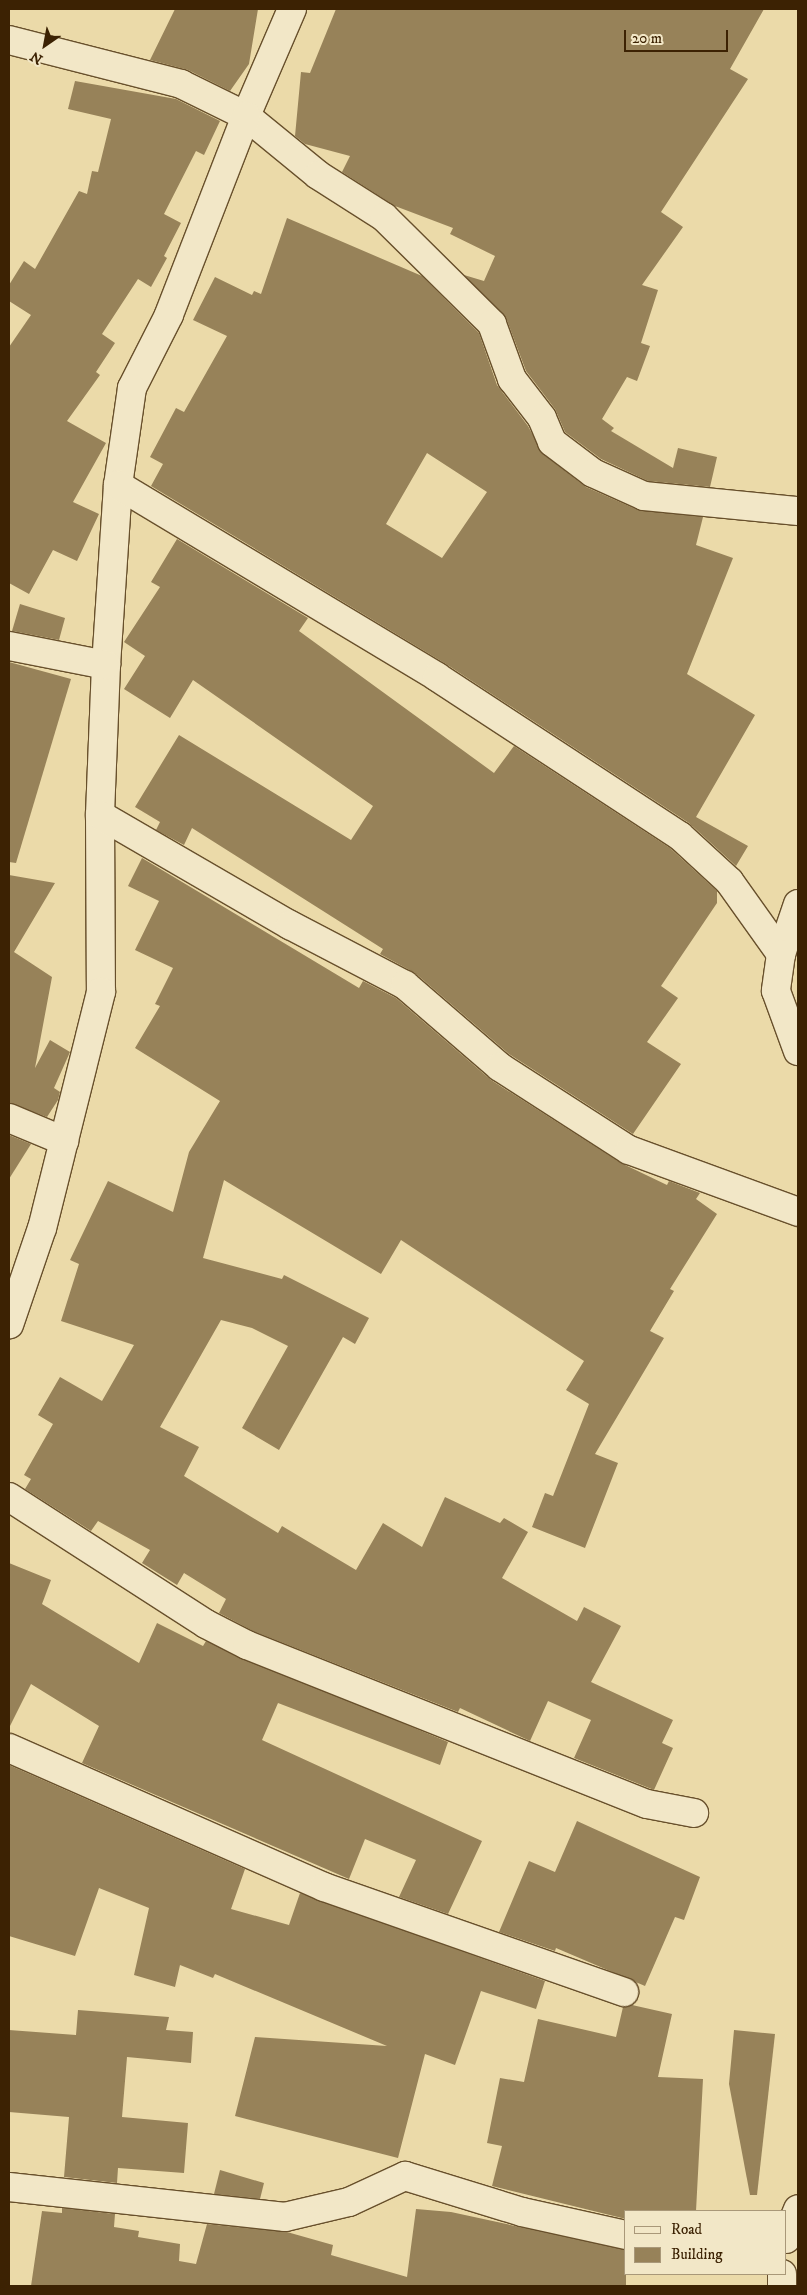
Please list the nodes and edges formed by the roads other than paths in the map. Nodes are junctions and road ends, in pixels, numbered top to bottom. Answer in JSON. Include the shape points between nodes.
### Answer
{"nodes":[{"id":1,"x":292,"y":9,"type":"edge"},
{"id":2,"x":9,"y":40,"type":"edge"},
{"id":3,"x":246,"y":116,"type":"junction"},
{"id":4,"x":118,"y":485,"type":"junction"},
{"id":5,"x":798,"y":511,"type":"edge"},
{"id":6,"x":9,"y":646,"type":"edge"},
{"id":7,"x":106,"y":665,"type":"junction"},
{"id":8,"x":100,"y":815,"type":"junction"},
{"id":9,"x":798,"y":904,"type":"edge"},
{"id":10,"x":781,"y":954,"type":"junction"},
{"id":11,"x":798,"y":1051,"type":"edge"},
{"id":12,"x":9,"y":1118,"type":"edge"},
{"id":13,"x":64,"y":1141,"type":"junction"},
{"id":14,"x":798,"y":1212,"type":"edge"},
{"id":15,"x":9,"y":1325,"type":"edge"},
{"id":16,"x":9,"y":1497,"type":"edge"},
{"id":17,"x":9,"y":1748,"type":"edge"},
{"id":18,"x":694,"y":1812,"type":"dead end"},
{"id":19,"x":624,"y":1992,"type":"dead end"},
{"id":20,"x":9,"y":2187,"type":"edge"},
{"id":21,"x":798,"y":2210,"type":"edge"},
{"id":22,"x":624,"y":2235,"type":"edge"},
{"id":23,"x":787,"y":2237,"type":"edge"}],
"edges":[{"from":1,"to":3,"type":"street"},
{"from":2,"to":3,"type":"street","via":[[181,84]]},
{"from":3,"to":4,"type":"street","via":[[169,315],[132,388]]},
{"from":3,"to":5,"type":"street","via":[[318,175],[384,217],[492,324],[512,379],[542,418],[552,442],[593,473],[644,496]]},
{"from":4,"to":7,"type":"street"},
{"from":4,"to":10,"type":"street","via":[[438,677],[680,836],[729,881]]},
{"from":6,"to":7,"type":"street"},
{"from":7,"to":8,"type":"street"},
{"from":8,"to":13,"type":"street","via":[[101,992]]},
{"from":8,"to":14,"type":"street","via":[[405,985],[500,1067],[629,1150]]},
{"from":9,"to":10,"type":"street"},
{"from":10,"to":11,"type":"street","via":[[776,991]]},
{"from":12,"to":13,"type":"street"},
{"from":13,"to":15,"type":"street","via":[[42,1228]]},
{"from":16,"to":18,"type":"street","via":[[206,1624],[247,1645],[647,1804]]},
{"from":17,"to":19,"type":"street","via":[[324,1887]]},
{"from":20,"to":22,"type":"street","via":[[285,2216],[349,2202],[405,2176],[522,2212]]},
{"from":21,"to":23,"type":"street"}]}
